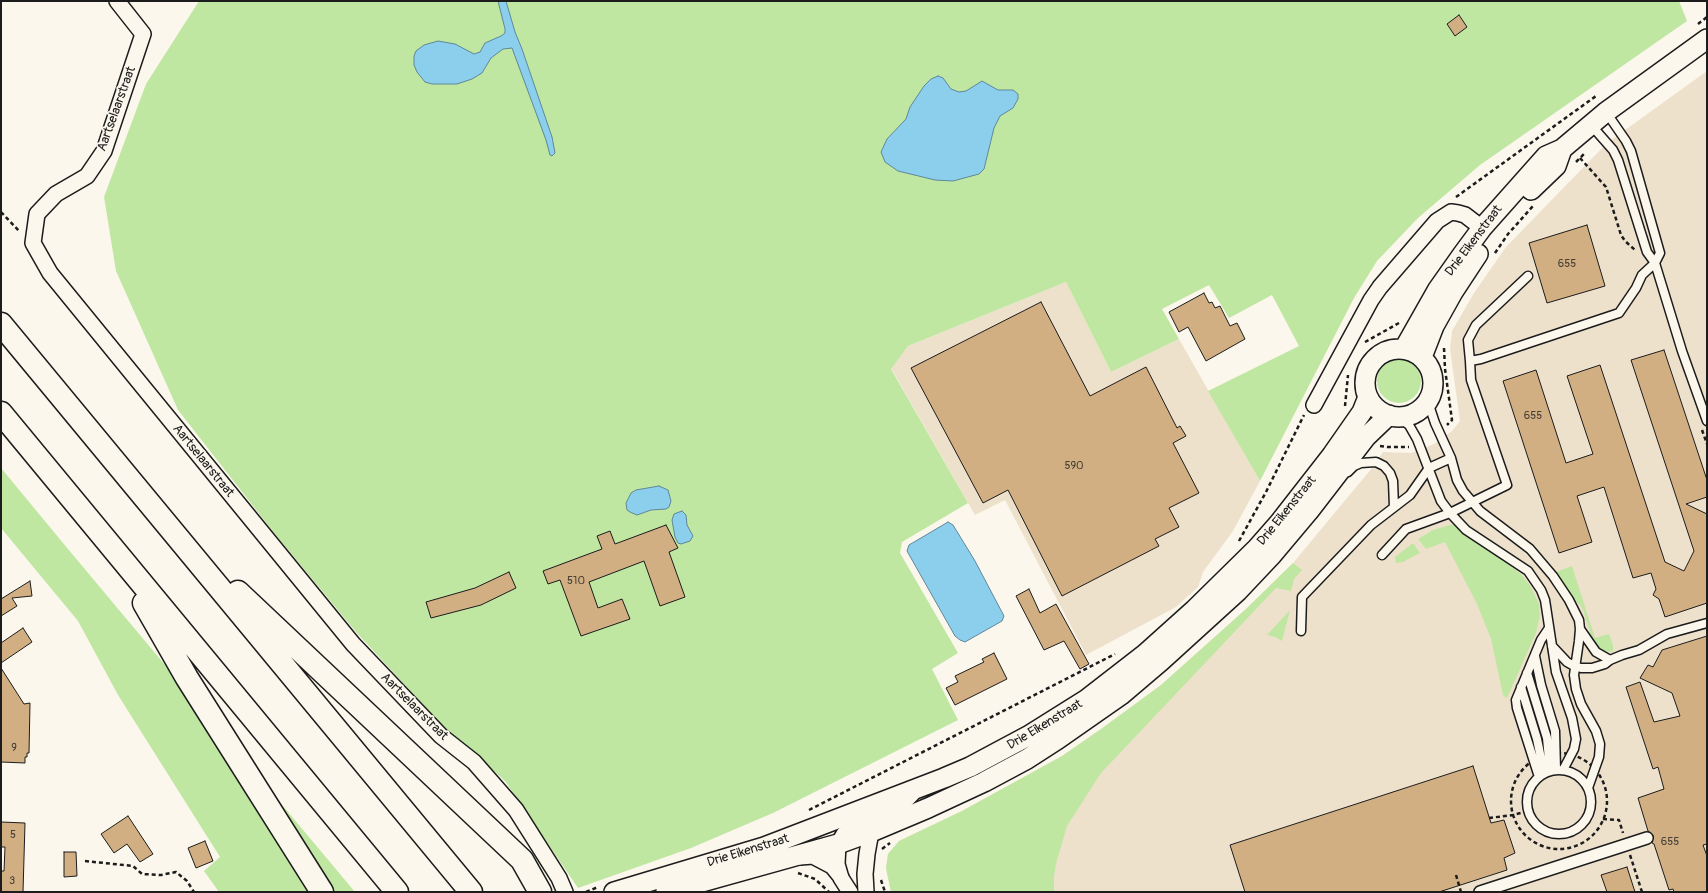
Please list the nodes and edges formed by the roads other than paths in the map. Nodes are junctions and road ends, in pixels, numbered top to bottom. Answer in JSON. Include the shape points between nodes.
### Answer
{"nodes":[{"id":1,"x":117,"y":1,"type":"edge"},
{"id":2,"x":1707,"y":39,"type":"edge"},
{"id":3,"x":1606,"y":112,"type":"junction"},
{"id":4,"x":1596,"y":131,"type":"junction"},
{"id":5,"x":1562,"y":149,"type":"junction"},
{"id":6,"x":1482,"y":228,"type":"junction"},
{"id":7,"x":1655,"y":263,"type":"junction"},
{"id":8,"x":1528,"y":276,"type":"dead end"},
{"id":9,"x":1,"y":324,"type":"edge"},
{"id":10,"x":1404,"y":349,"type":"junction"},
{"id":11,"x":1422,"y":357,"type":"junction"},
{"id":12,"x":1470,"y":361,"type":"junction"},
{"id":13,"x":1368,"y":397,"type":"junction"},
{"id":14,"x":1428,"y":402,"type":"junction"},
{"id":15,"x":1314,"y":405,"type":"road end"},
{"id":16,"x":1,"y":413,"type":"edge"},
{"id":17,"x":1394,"y":416,"type":"junction"},
{"id":18,"x":1703,"y":422,"type":"edge"},
{"id":19,"x":1451,"y":458,"type":"junction"},
{"id":20,"x":1429,"y":468,"type":"junction"},
{"id":21,"x":1336,"y":476,"type":"junction"},
{"id":22,"x":1471,"y":502,"type":"junction"},
{"id":23,"x":1394,"y":507,"type":"junction"},
{"id":24,"x":1450,"y":513,"type":"junction"},
{"id":25,"x":169,"y":526,"type":"junction"},
{"id":26,"x":113,"y":548,"type":"junction"},
{"id":27,"x":1382,"y":555,"type":"dead end"},
{"id":28,"x":1707,"y":623,"type":"edge"},
{"id":29,"x":1549,"y":628,"type":"junction"},
{"id":30,"x":1580,"y":629,"type":"junction"},
{"id":31,"x":1301,"y":631,"type":"dead end"},
{"id":32,"x":1552,"y":646,"type":"junction"},
{"id":33,"x":1535,"y":656,"type":"junction"},
{"id":34,"x":1153,"y":657,"type":"junction"},
{"id":35,"x":1610,"y":660,"type":"junction"},
{"id":36,"x":1574,"y":666,"type":"junction"},
{"id":37,"x":1527,"y":673,"type":"junction"},
{"id":38,"x":1545,"y":756,"type":"junction"},
{"id":39,"x":1550,"y":772,"type":"junction"},
{"id":40,"x":918,"y":788,"type":"junction"},
{"id":41,"x":1588,"y":788,"type":"junction"},
{"id":42,"x":871,"y":832,"type":"junction"},
{"id":43,"x":1647,"y":838,"type":"dead end"},
{"id":44,"x":838,"y":844,"type":"junction"},
{"id":45,"x":793,"y":866,"type":"junction"},
{"id":46,"x":841,"y":878,"type":"junction"},
{"id":47,"x":470,"y":890,"type":"edge"},
{"id":48,"x":322,"y":892,"type":"edge"},
{"id":49,"x":397,"y":892,"type":"edge"},
{"id":50,"x":540,"y":892,"type":"edge"},
{"id":51,"x":565,"y":892,"type":"edge"},
{"id":52,"x":614,"y":892,"type":"edge"},
{"id":53,"x":666,"y":892,"type":"edge"},
{"id":54,"x":850,"y":892,"type":"edge"},
{"id":55,"x":866,"y":892,"type":"edge"},
{"id":56,"x":1480,"y":892,"type":"edge"}],
"edges":[{"from":1,"to":51,"type":"street","name":"Aartselaarstraat","via":[[143,34],[104,151],[87,176],[56,194],[37,214],[33,243],[50,273],[353,644],[442,736],[474,762],[516,810]]},
{"from":2,"to":3,"type":"street","name":"Drie Eikenstraat"},
{"from":3,"to":4,"type":"street","name":"Drie Eikenstraat"},
{"from":3,"to":7,"type":"lane","via":[[1626,140],[1631,152],[1660,253]]},
{"from":4,"to":5,"type":"street","name":"Drie Eikenstraat"},
{"from":4,"to":7,"type":"lane","via":[[1613,150],[1618,160],[1647,252]]},
{"from":5,"to":6,"type":"street","name":"Drie Eikenstraat","via":[[1546,156]]},
{"from":5,"to":11,"type":"street","name":"Drie Eikenstraat","via":[[1556,166],[1524,196],[1472,263],[1434,326]]},
{"from":6,"to":10,"type":"street","name":"Drie Eikenstraat","via":[[1438,289]]},
{"from":6,"to":15,"type":"street","via":[[1465,215],[1451,212],[1424,234],[1371,300]]},
{"from":7,"to":12,"type":"lane","via":[[1642,275],[1619,314]]},
{"from":7,"to":18,"type":"lane"},
{"from":8,"to":12,"type":"lane","via":[[1476,325],[1468,340]]},
{"from":9,"to":25,"type":"highway"},
{"from":10,"to":11,"type":"street"},
{"from":10,"to":13,"type":"street","via":[[1391,350],[1377,357],[1371,364],[1366,373]]},
{"from":11,"to":14,"type":"street","via":[[1430,368],[1433,380],[1432,396]]},
{"from":12,"to":22,"type":"lane","via":[[1471,380],[1507,485]]},
{"from":13,"to":17,"type":"street","via":[[1380,412]]},
{"from":13,"to":34,"type":"street","name":"Drie Eikenstraat","via":[[1352,427],[1279,523],[1237,569],[1194,610]]},
{"from":14,"to":17,"type":"street","via":[[1418,411],[1406,416]]},
{"from":14,"to":19,"type":"lane"},
{"from":16,"to":26,"type":"highway"},
{"from":17,"to":20,"type":"lane","via":[[1409,425]]},
{"from":17,"to":21,"type":"street","name":"Drie Eikenstraat","via":[[1366,437]]},
{"from":19,"to":20,"type":"lane"},
{"from":19,"to":22,"type":"lane","via":[[1457,480]]},
{"from":20,"to":23,"type":"lane","via":[[1410,495]]},
{"from":20,"to":24,"type":"lane","via":[[1441,501]]},
{"from":21,"to":23,"type":"lane","via":[[1347,474],[1361,463],[1376,462],[1384,466],[1393,481]]},
{"from":21,"to":34,"type":"street","name":"Drie Eikenstraat","via":[[1238,591]]},
{"from":22,"to":24,"type":"lane"},
{"from":22,"to":30,"type":"lane","via":[[1530,549],[1570,600]]},
{"from":23,"to":31,"type":"lane","via":[[1371,525],[1302,597]]},
{"from":24,"to":27,"type":"lane","via":[[1406,529]]},
{"from":24,"to":29,"type":"lane","via":[[1466,530],[1528,571],[1537,582],[1545,600]]},
{"from":25,"to":47,"type":"highway"},
{"from":25,"to":50,"type":"highway","via":[[522,860]]},
{"from":26,"to":48,"type":"highway","via":[[187,678]]},
{"from":26,"to":49,"type":"highway"},
{"from":28,"to":35,"type":"lane","via":[[1667,634],[1640,650]]},
{"from":29,"to":32,"type":"lane"},
{"from":29,"to":33,"type":"lane"},
{"from":30,"to":35,"type":"lane","via":[[1596,652]]},
{"from":30,"to":36,"type":"lane"},
{"from":32,"to":36,"type":"lane"},
{"from":32,"to":39,"type":"lane","via":[[1556,672],[1575,728],[1576,739],[1570,755]]},
{"from":33,"to":37,"type":"lane"},
{"from":33,"to":38,"type":"lane","via":[[1555,730]]},
{"from":34,"to":40,"type":"street","name":"Drie Eikenstraat","via":[[1028,736],[970,766]]},
{"from":34,"to":42,"type":"street","name":"Drie Eikenstraat","via":[[1098,712],[1027,759],[928,808]]},
{"from":35,"to":36,"type":"lane","via":[[1592,668]]},
{"from":36,"to":41,"type":"lane","via":[[1576,689],[1600,744],[1596,770]]},
{"from":37,"to":38,"type":"lane","via":[[1547,738]]},
{"from":37,"to":38,"type":"lane","via":[[1521,688]]},
{"from":38,"to":39,"type":"lane"},
{"from":38,"to":39,"type":"lane"},
{"from":39,"to":41,"type":"lane","via":[[1575,774]]},
{"from":39,"to":41,"type":"lane","via":[[1531,787],[1527,799],[1528,811],[1543,831],[1555,834],[1568,833],[1579,828],[1587,818],[1591,806]]},
{"from":40,"to":44,"type":"street","via":[[902,804],[848,829]]},
{"from":40,"to":52,"type":"street","name":"Drie Eikenstraat","via":[[771,845]]},
{"from":42,"to":44,"type":"street","name":"Drie Eikenstraat"},
{"from":42,"to":55,"type":"street","via":[[867,854]]},
{"from":43,"to":56,"type":"street"},
{"from":44,"to":45,"type":"street","name":"Drie Eikenstraat"},
{"from":44,"to":46,"type":"street","via":[[837,864]]},
{"from":45,"to":46,"type":"street","via":[[813,856],[832,866]]},
{"from":45,"to":53,"type":"street","name":"Drie Eikenstraat"},
{"from":46,"to":54,"type":"street"}]}
